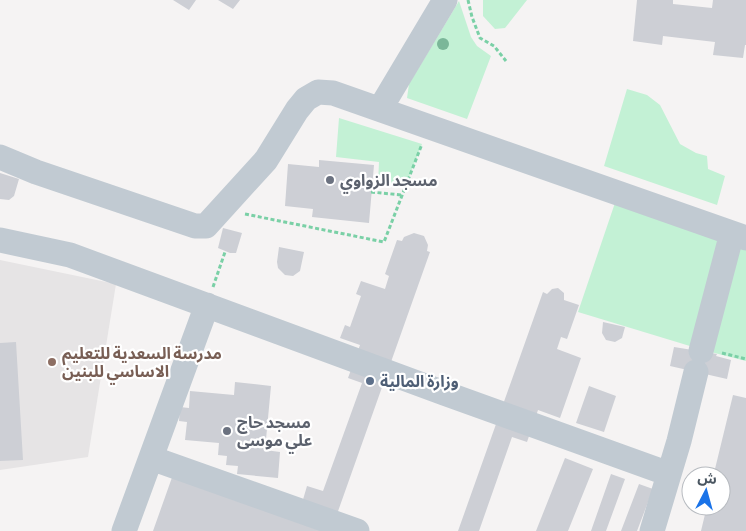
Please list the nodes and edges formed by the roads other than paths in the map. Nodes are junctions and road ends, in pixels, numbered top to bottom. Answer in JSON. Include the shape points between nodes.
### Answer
{"nodes":[{"id":1,"x":445,"y":0,"type":"edge"},
{"id":2,"x":380,"y":109,"type":"junction"},
{"id":3,"x":0,"y":158,"type":"edge"},
{"id":4,"x":739,"y":235,"type":"edge"},
{"id":5,"x":0,"y":240,"type":"edge"},
{"id":6,"x":207,"y":304,"type":"junction"},
{"id":7,"x":150,"y":458,"type":"junction"},
{"id":8,"x":669,"y":474,"type":"junction"},
{"id":9,"x":124,"y":531,"type":"edge"},
{"id":10,"x":357,"y":531,"type":"edge"},
{"id":11,"x":652,"y":531,"type":"edge"}],
"edges":[{"from":1,"to":2,"type":"street"},
{"from":2,"to":3,"type":"street","via":[[333,93],[318,92],[306,99],[266,160],[206,226],[195,226]]},
{"from":2,"to":4,"type":"street"},
{"from":4,"to":8,"type":"street","via":[[699,361]]},
{"from":5,"to":6,"type":"street","via":[[70,255]]},
{"from":6,"to":7,"type":"street"},
{"from":6,"to":8,"type":"street"},
{"from":7,"to":9,"type":"street"},
{"from":7,"to":10,"type":"street"},
{"from":8,"to":11,"type":"street"}]}
